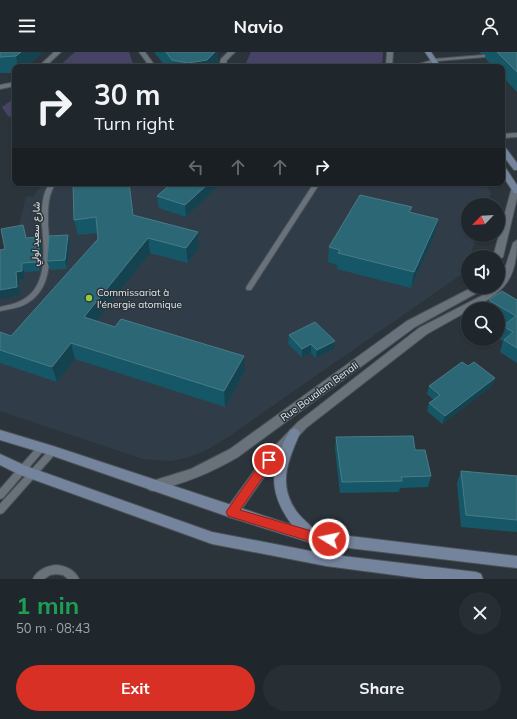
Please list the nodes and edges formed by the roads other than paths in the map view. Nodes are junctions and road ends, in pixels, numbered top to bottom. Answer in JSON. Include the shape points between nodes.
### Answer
{"nodes":[{"id":1,"x":58,"y":52,"type":"edge"},
{"id":2,"x":142,"y":52,"type":"edge"},
{"id":3,"x":232,"y":52,"type":"edge"},
{"id":4,"x":390,"y":52,"type":"edge"},
{"id":5,"x":428,"y":52,"type":"edge"},
{"id":6,"x":454,"y":52,"type":"edge"},
{"id":7,"x":483,"y":56,"type":"dead end"},
{"id":8,"x":458,"y":58,"type":"junction"},
{"id":9,"x":434,"y":60,"type":"junction"},
{"id":10,"x":44,"y":64,"type":"edge"},
{"id":11,"x":151,"y":64,"type":"edge"},
{"id":12,"x":223,"y":64,"type":"edge"},
{"id":13,"x":389,"y":64,"type":"edge"},
{"id":14,"x":421,"y":64,"type":"edge"},
{"id":15,"x":436,"y":64,"type":"edge"},
{"id":16,"x":12,"y":85,"type":"edge"},
{"id":17,"x":1,"y":88,"type":"edge"},
{"id":18,"x":517,"y":135,"type":"edge"},
{"id":19,"x":505,"y":136,"type":"edge"},
{"id":20,"x":505,"y":153,"type":"edge"},
{"id":21,"x":517,"y":168,"type":"edge"},
{"id":22,"x":505,"y":174,"type":"edge"},
{"id":23,"x":51,"y":186,"type":"edge"},
{"id":24,"x":315,"y":186,"type":"edge"},
{"id":25,"x":516,"y":190,"type":"edge"},
{"id":26,"x":517,"y":243,"type":"edge"},
{"id":27,"x":500,"y":250,"type":"edge"},
{"id":28,"x":249,"y":288,"type":"dead end"},
{"id":29,"x":468,"y":294,"type":"edge"},
{"id":30,"x":0,"y":309,"type":"edge"},
{"id":31,"x":294,"y":433,"type":"junction"},
{"id":32,"x":0,"y":435,"type":"edge"},
{"id":33,"x":47,"y":449,"type":"junction"},
{"id":34,"x":0,"y":459,"type":"edge"},
{"id":35,"x":27,"y":472,"type":"junction"},
{"id":36,"x":153,"y":486,"type":"junction"},
{"id":37,"x":0,"y":495,"type":"edge"},
{"id":38,"x":0,"y":510,"type":"edge"},
{"id":39,"x":232,"y":512,"type":"junction"},
{"id":40,"x":315,"y":538,"type":"junction"},
{"id":41,"x":517,"y":562,"type":"edge"},
{"id":42,"x":38,"y":579,"type":"edge"},
{"id":43,"x":74,"y":579,"type":"edge"},
{"id":44,"x":476,"y":579,"type":"edge"}],
"edges":[{"from":1,"to":10,"type":"street"},
{"from":2,"to":11,"type":"street"},
{"from":3,"to":12,"type":"street","via":[[224,59]]},
{"from":4,"to":13,"type":"street"},
{"from":5,"to":9,"type":"main road"},
{"from":6,"to":8,"type":"lane"},
{"from":7,"to":8,"type":"lane"},
{"from":8,"to":9,"type":"lane"},
{"from":9,"to":14,"type":"lane"},
{"from":9,"to":15,"type":"main road"},
{"from":16,"to":17,"type":"street"},
{"from":18,"to":19,"type":"lane"},
{"from":20,"to":21,"type":"main road"},
{"from":22,"to":25,"type":"main road"},
{"from":23,"to":30,"type":"lane","name":"شارع سعيد لولي","via":[[46,196],[45,275],[40,288],[30,299]]},
{"from":24,"to":28,"type":"lane"},
{"from":25,"to":27,"type":"street"},
{"from":26,"to":31,"type":"street","via":[[507,277],[497,290],[422,331]]},
{"from":29,"to":36,"type":"street","name":"Rue Boualem Benali","via":[[410,324],[216,464],[190,476]]},
{"from":31,"to":39,"type":"street","via":[[269,460]]},
{"from":31,"to":40,"type":"main road","via":[[281,463],[282,497],[304,529]]},
{"from":32,"to":33,"type":"main road"},
{"from":33,"to":35,"type":"lane"},
{"from":33,"to":36,"type":"main road"},
{"from":34,"to":35,"type":"main road"},
{"from":35,"to":37,"type":"lane"},
{"from":35,"to":38,"type":"lane"},
{"from":35,"to":44,"type":"main road","via":[[212,538],[326,560]]},
{"from":36,"to":39,"type":"main road"},
{"from":39,"to":40,"type":"main road"},
{"from":40,"to":41,"type":"main road"},
{"from":42,"to":43,"type":"lane","via":[[46,572],[60,569]]}]}
